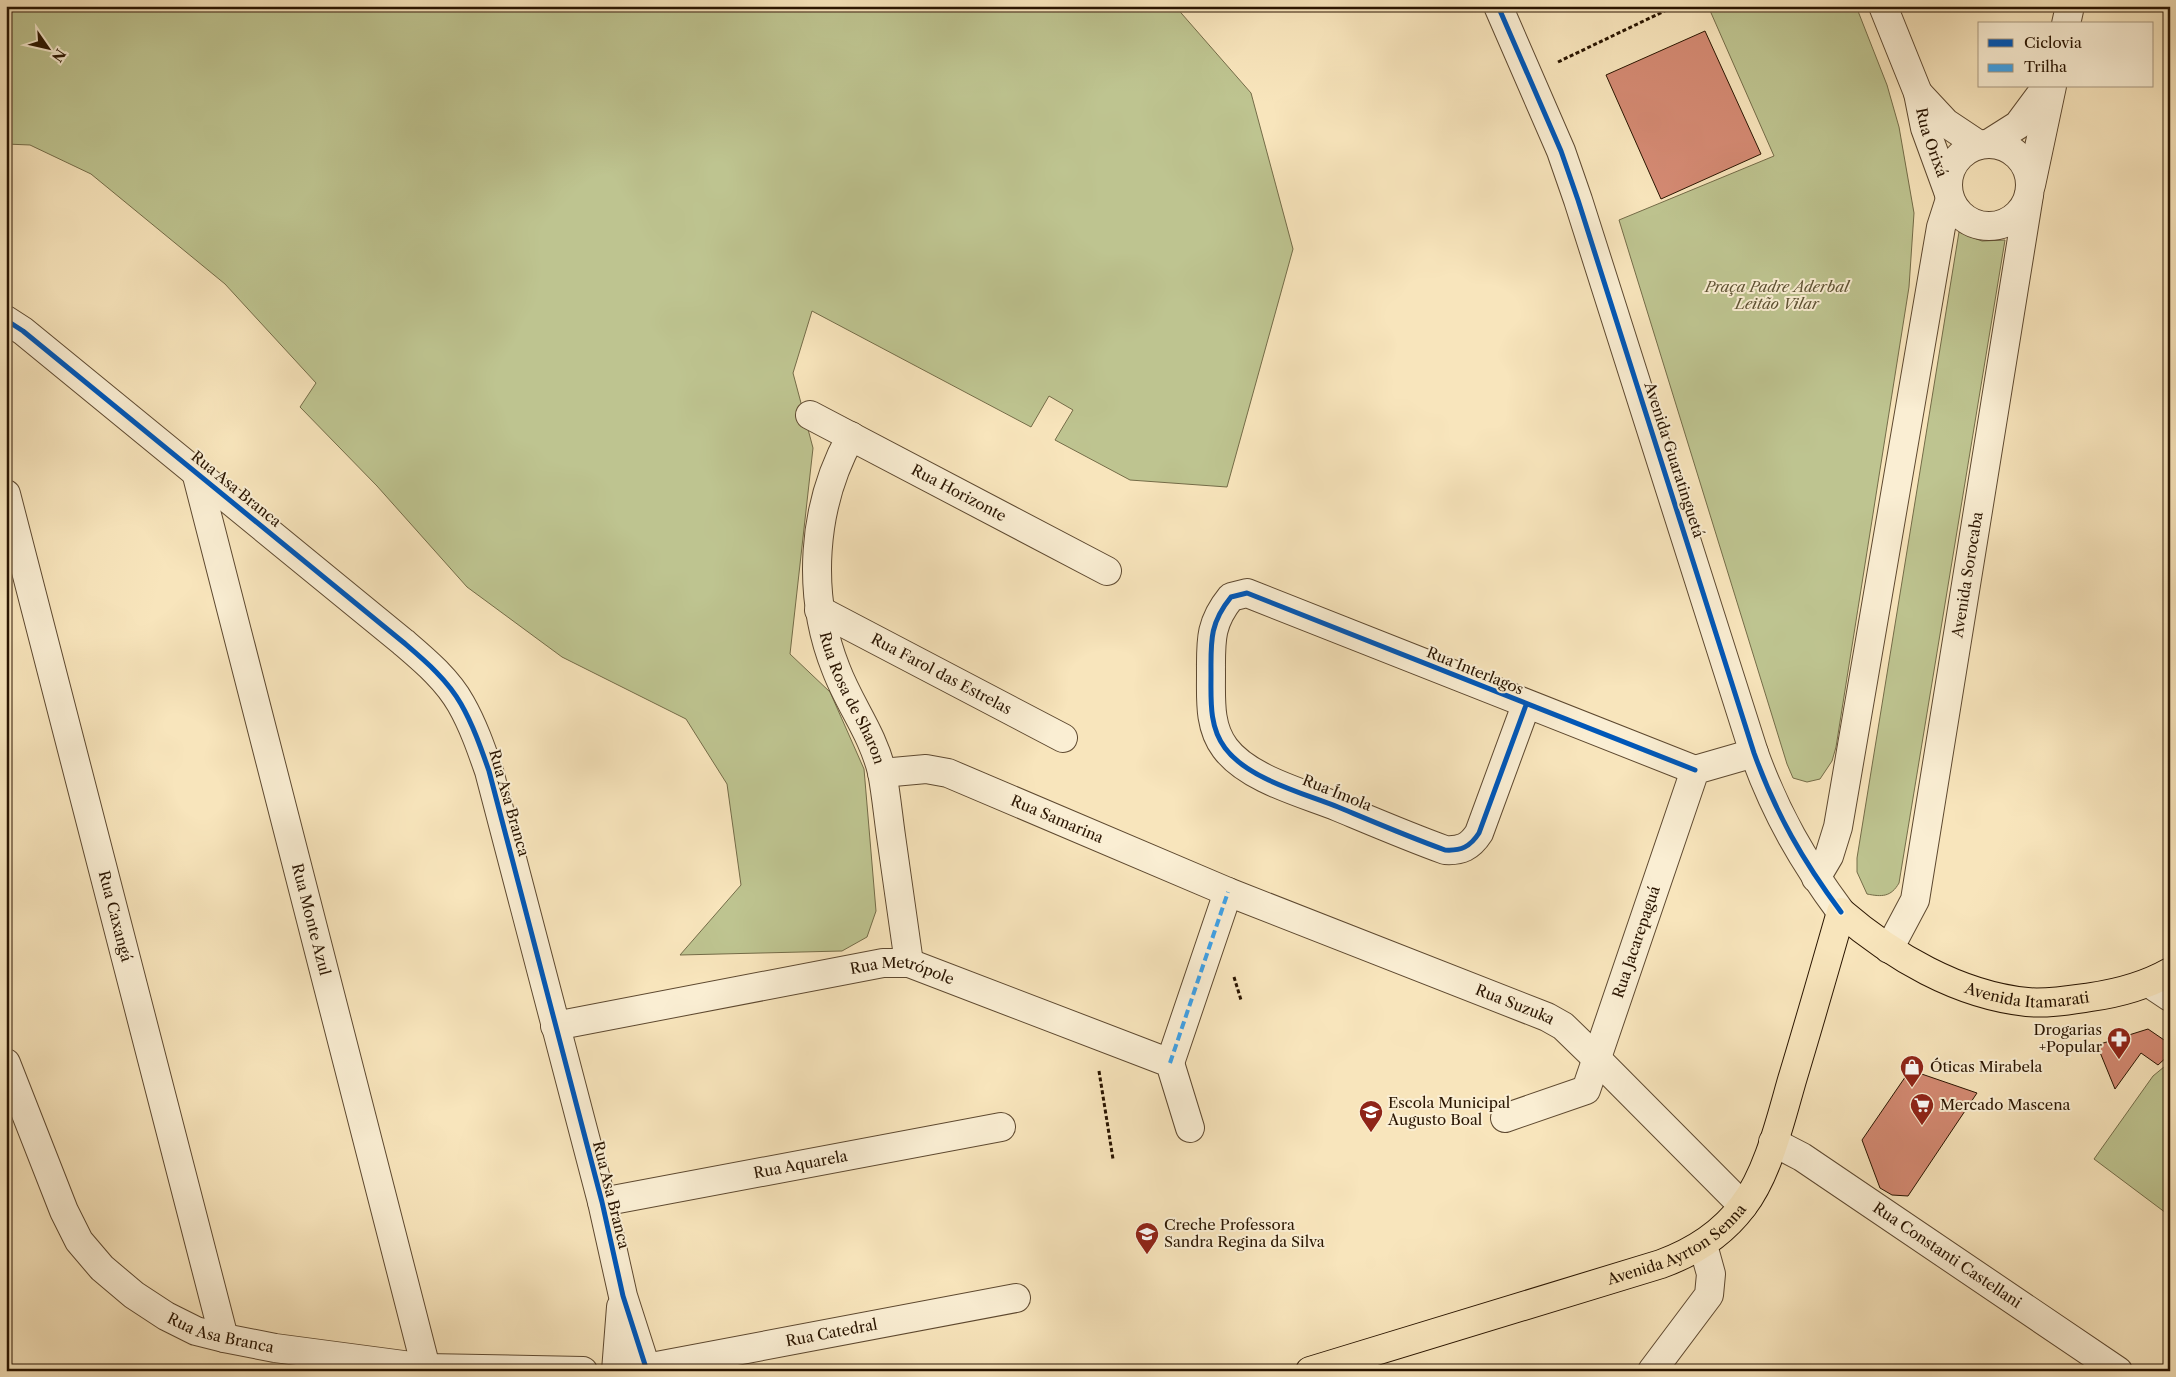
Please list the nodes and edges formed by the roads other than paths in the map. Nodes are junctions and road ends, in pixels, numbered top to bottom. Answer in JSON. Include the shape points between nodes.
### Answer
{"nodes":[{"id":1,"x":1498,"y":6,"type":"edge"},
{"id":2,"x":1883,"y":6,"type":"edge"},
{"id":3,"x":2070,"y":6,"type":"edge"},
{"id":4,"x":2066,"y":22,"type":"edge"},
{"id":5,"x":2045,"y":88,"type":"edge"},
{"id":6,"x":2052,"y":88,"type":"edge"},
{"id":7,"x":1918,"y":93,"type":"junction"},
{"id":8,"x":1984,"y":145,"type":"junction"},
{"id":9,"x":2030,"y":190,"type":"junction"},
{"id":10,"x":1949,"y":195,"type":"junction"},
{"id":11,"x":6,"y":320,"type":"edge"},
{"id":12,"x":810,"y":414,"type":"dead end"},
{"id":13,"x":851,"y":436,"type":"junction"},
{"id":14,"x":196,"y":472,"type":"junction"},
{"id":15,"x":6,"y":494,"type":"edge"},
{"id":16,"x":1107,"y":571,"type":"dead end"},
{"id":17,"x":1247,"y":593,"type":"joint"},
{"id":18,"x":819,"y":610,"type":"junction"},
{"id":19,"x":1526,"y":705,"type":"junction"},
{"id":20,"x":1063,"y":738,"type":"dead end"},
{"id":21,"x":1754,"y":754,"type":"junction"},
{"id":22,"x":1695,"y":770,"type":"junction"},
{"id":23,"x":882,"y":773,"type":"junction"},
{"id":24,"x":1816,"y":878,"type":"junction"},
{"id":25,"x":1228,"y":892,"type":"junction"},
{"id":26,"x":1841,"y":912,"type":"junction"},
{"id":27,"x":1889,"y":949,"type":"junction"},
{"id":28,"x":908,"y":963,"type":"junction"},
{"id":29,"x":2163,"y":984,"type":"edge"},
{"id":30,"x":555,"y":1026,"type":"junction"},
{"id":31,"x":1596,"y":1058,"type":"junction"},
{"id":32,"x":6,"y":1063,"type":"edge"},
{"id":33,"x":1170,"y":1063,"type":"junction"},
{"id":34,"x":1505,"y":1118,"type":"dead end"},
{"id":35,"x":1001,"y":1127,"type":"dead end"},
{"id":36,"x":1190,"y":1128,"type":"dead end"},
{"id":37,"x":1774,"y":1142,"type":"junction"},
{"id":38,"x":602,"y":1202,"type":"junction"},
{"id":39,"x":1744,"y":1206,"type":"junction"},
{"id":40,"x":1703,"y":1245,"type":"junction"},
{"id":41,"x":622,"y":1296,"type":"junction"},
{"id":42,"x":1016,"y":1298,"type":"dead end"},
{"id":43,"x":224,"y":1338,"type":"junction"},
{"id":44,"x":426,"y":1368,"type":"junction"},
{"id":45,"x":638,"y":1370,"type":"edge"},
{"id":46,"x":583,"y":1371,"type":"edge"},
{"id":47,"x":616,"y":1371,"type":"edge"},
{"id":48,"x":1310,"y":1371,"type":"edge"},
{"id":49,"x":1652,"y":1371,"type":"edge"},
{"id":50,"x":2118,"y":1371,"type":"edge"}],
"edges":[{"from":1,"to":21,"type":"street","name":"Avenida Guaratinguetá","via":[[1578,200]]},
{"from":2,"to":7,"type":"street","name":"Rua Orixá"},
{"from":3,"to":4,"type":"street"},
{"from":5,"to":8,"type":"street","via":[[2018,124]]},
{"from":6,"to":9,"type":"street","name":"Avenida Sorocaba"},
{"from":7,"to":8,"type":"street","name":"Rua Orixá","via":[[1946,123]]},
{"from":7,"to":10,"type":"street","name":"Rua Orixá","via":[[1925,128]]},
{"from":8,"to":9,"type":"street","via":[[2009,149],[2017,155],[2024,164]]},
{"from":8,"to":10,"type":"street","via":[[1968,150],[1958,158],[1952,167]]},
{"from":9,"to":10,"type":"street","via":[[2019,214],[2010,221],[1990,227],[1969,222],[1960,216]]},
{"from":9,"to":27,"type":"street","name":"Avenida Sorocaba","via":[[1915,900]]},
{"from":10,"to":24,"type":"street","via":[[1940,227],[1838,827],[1829,856]]},
{"from":11,"to":14,"type":"street","name":"Rua Asa Branca"},
{"from":12,"to":13,"type":"street","name":"Rua Horizonte"},
{"from":13,"to":16,"type":"street","name":"Rua Horizonte"},
{"from":13,"to":18,"type":"street","name":"Rua Rosa de Sharon","via":[[832,478],[822,517],[817,551]]},
{"from":14,"to":30,"type":"street","name":"Rua Asa Branca","via":[[433,668],[460,702],[489,771]]},
{"from":14,"to":44,"type":"street","name":"Rua Monte Azul"},
{"from":15,"to":43,"type":"street","name":"Rua Caxangá"},
{"from":17,"to":19,"type":"street","name":"Rua Interlagos"},
{"from":17,"to":19,"type":"street","name":"Rua Ímola","via":[[1231,596],[1216,619],[1211,641],[1211,704],[1217,736],[1237,761],[1250,770],[1444,850],[1464,848],[1479,833]]},
{"from":18,"to":20,"type":"street","name":"Rua Farol das Estrelas"},
{"from":18,"to":23,"type":"street","name":"Rua Rosa de Sharon","via":[[836,670],[862,718]]},
{"from":19,"to":22,"type":"street","name":"Rua Interlagos"},
{"from":21,"to":22,"type":"street"},
{"from":21,"to":24,"type":"street","name":"Avenida Guaratinguetá","via":[[1780,818]]},
{"from":22,"to":31,"type":"street","name":"Rua Jacarepaguá"},
{"from":23,"to":25,"type":"street","name":"Rua Samarina","via":[[926,769],[948,773]]},
{"from":23,"to":28,"type":"street","name":"Rua Rosa de Sharon"},
{"from":24,"to":26,"type":"street","name":"Avenida Guaratinguetá"},
{"from":25,"to":31,"type":"street","name":"Rua Suzuka","via":[[1547,1016],[1563,1026]]},
{"from":25,"to":33,"type":"street"},
{"from":26,"to":27,"type":"main road","name":"Avenida Guaratinguetá"},
{"from":26,"to":37,"type":"main road","name":"Avenida Ayrton Senna"},
{"from":27,"to":29,"type":"main road","name":"Avenida Itamarati","via":[[1940,977],[1984,994],[2027,1002],[2086,998]]},
{"from":28,"to":30,"type":"street","name":"Rua Metrópole","via":[[883,963]]},
{"from":28,"to":33,"type":"street","name":"Rua Metrópole"},
{"from":30,"to":38,"type":"street","name":"Rua Asa Branca"},
{"from":31,"to":34,"type":"street","name":"Rua Jacarepaguá","via":[[1586,1090]]},
{"from":31,"to":39,"type":"street","name":"Rua Suzuka"},
{"from":32,"to":43,"type":"street","name":"Rua Asa Branca","via":[[79,1241],[102,1268],[134,1295],[189,1327]]},
{"from":33,"to":36,"type":"street"},
{"from":35,"to":38,"type":"street","name":"Rua Aquarela"},
{"from":37,"to":39,"type":"main road","name":"Avenida Ayrton Senna"},
{"from":37,"to":50,"type":"street","name":"Rua Constanti Castellani","via":[[1802,1157]]},
{"from":38,"to":41,"type":"street","name":"Rua Asa Branca"},
{"from":39,"to":40,"type":"main road","name":"Avenida Ayrton Senna"},
{"from":40,"to":48,"type":"main road","name":"Avenida Ayrton Senna","via":[[1661,1264]]},
{"from":40,"to":49,"type":"street","via":[[1711,1274],[1709,1295]]},
{"from":41,"to":45,"type":"street","name":"Rua Asa Branca"},
{"from":41,"to":47,"type":"street","name":"Rua Asa Branca"},
{"from":42,"to":45,"type":"street","name":"Rua Catedral"},
{"from":43,"to":44,"type":"street","name":"Rua Asa Branca"},
{"from":44,"to":46,"type":"street","name":"Rua Asa Branca"}]}
